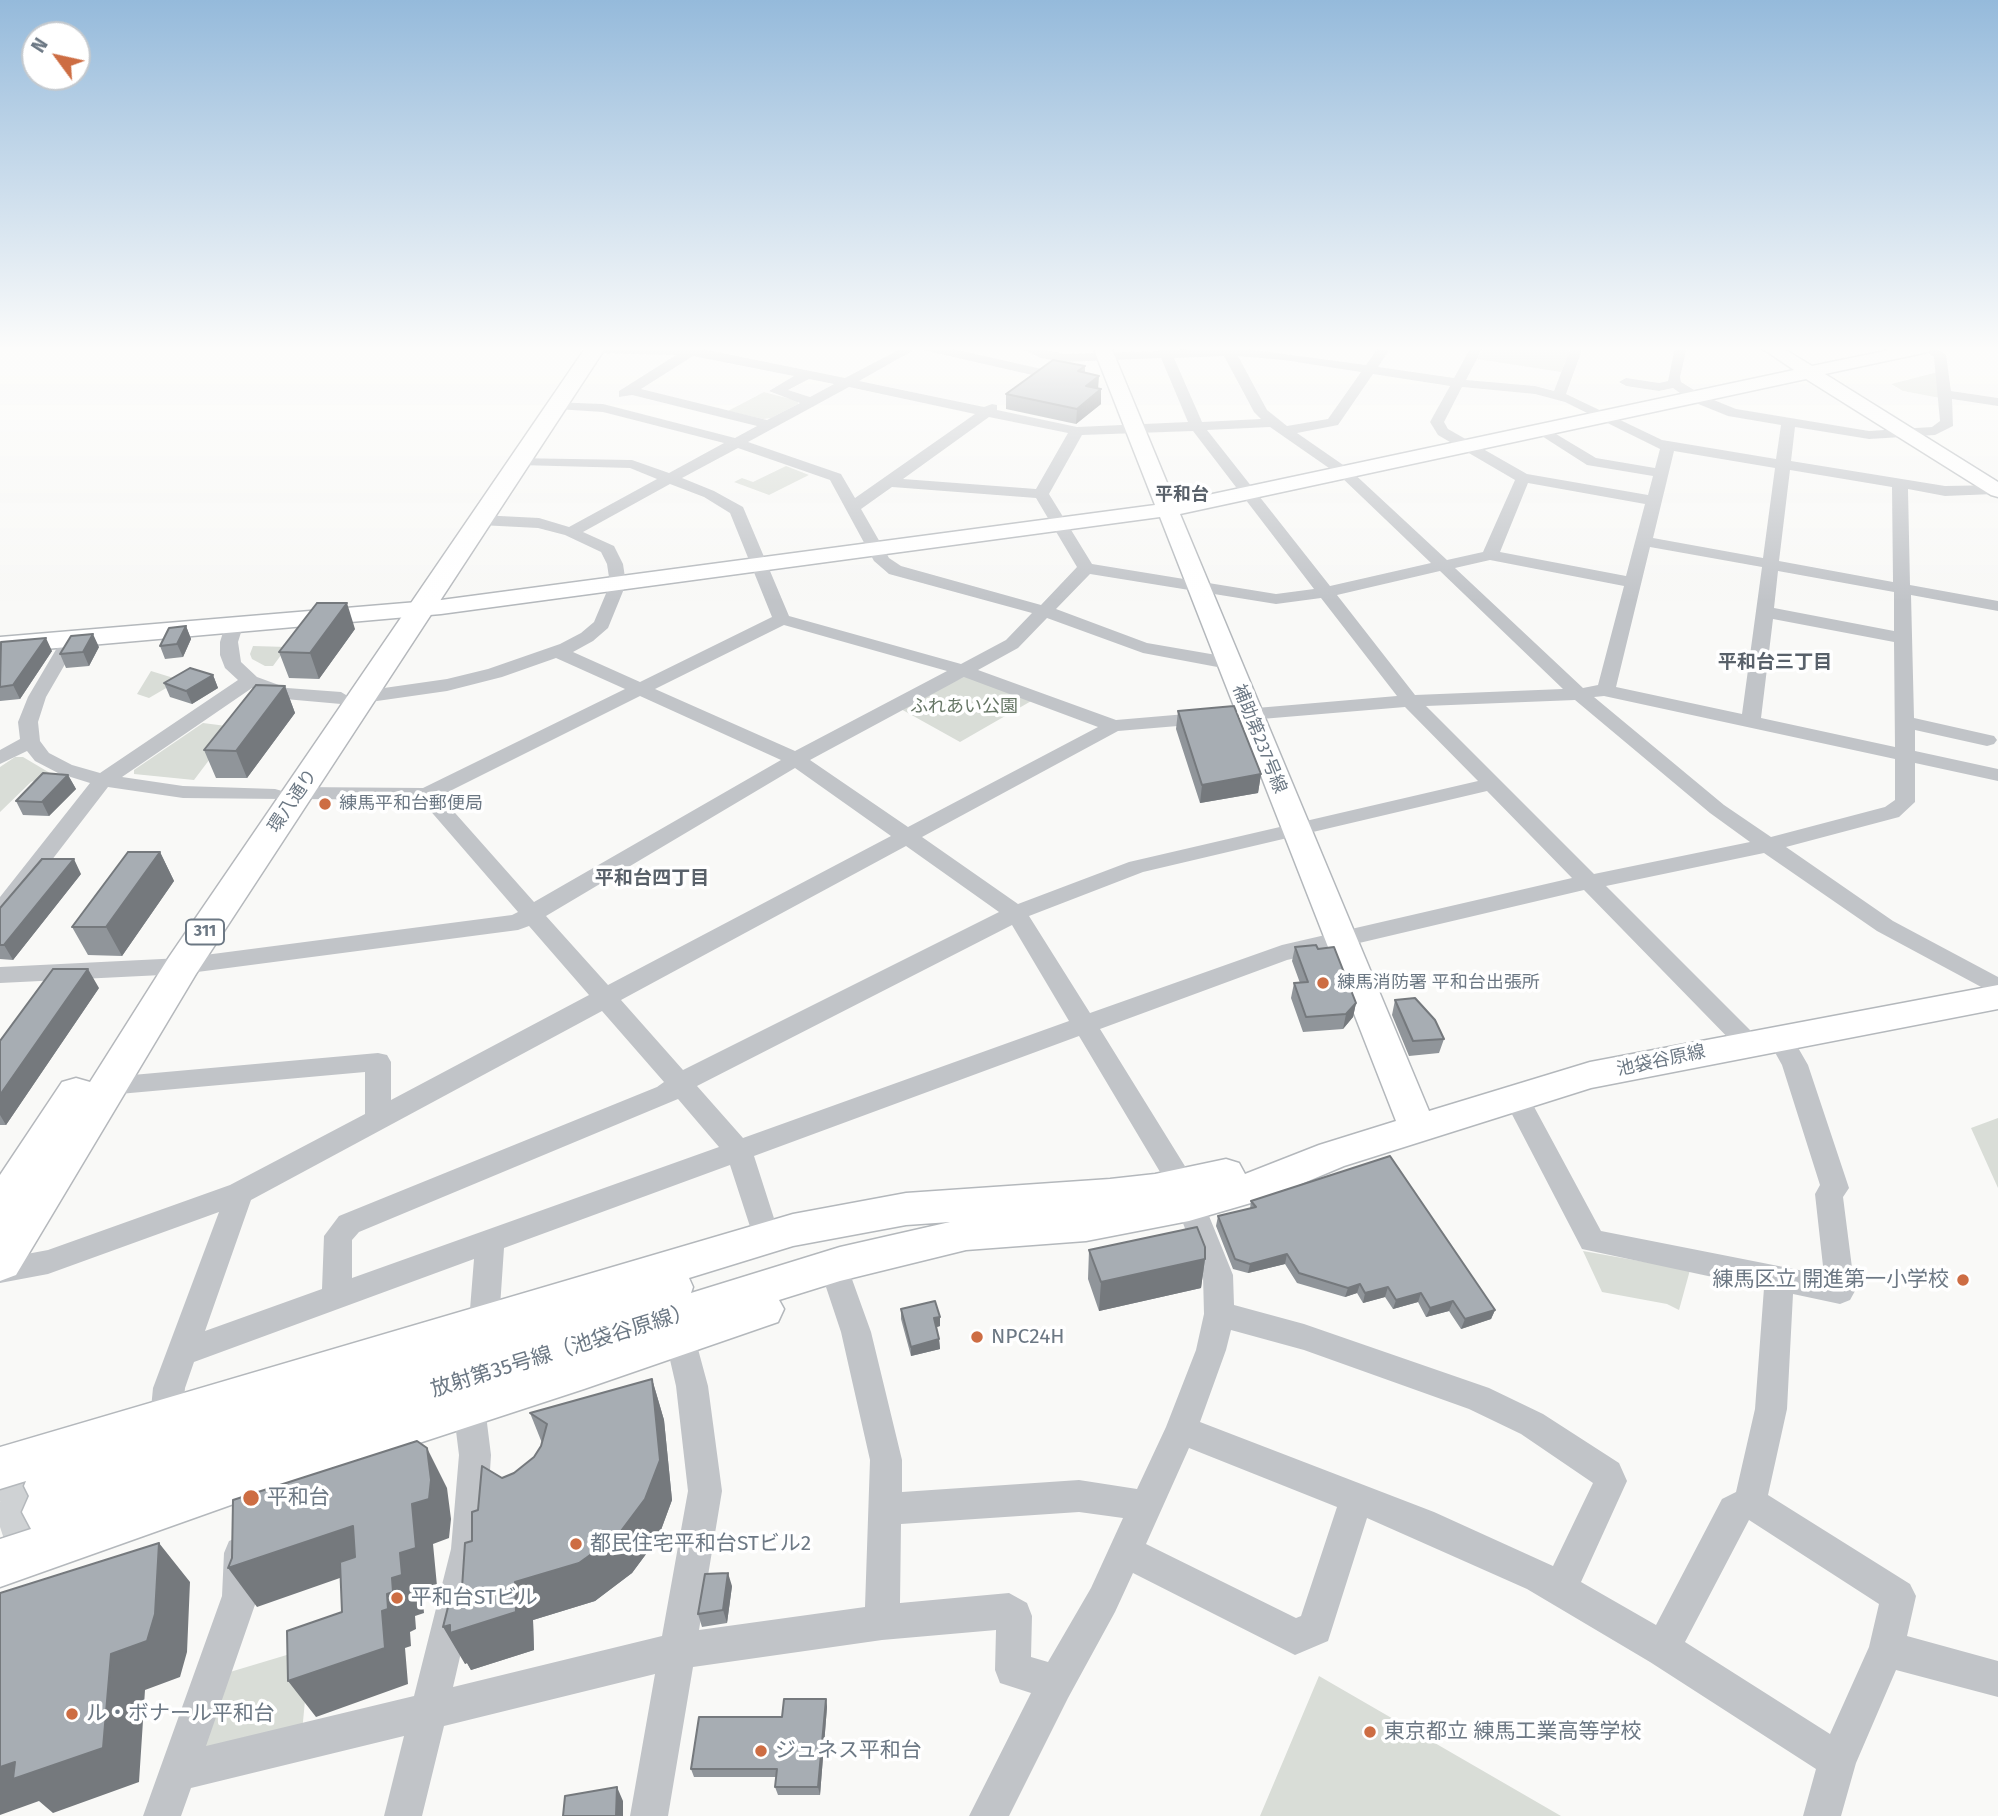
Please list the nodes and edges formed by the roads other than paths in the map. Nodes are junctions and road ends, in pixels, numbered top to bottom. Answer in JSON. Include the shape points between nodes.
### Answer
{"nodes":[{"id":1,"x":1077,"y":431,"type":"edge"},
{"id":2,"x":533,"y":432,"type":"edge"},
{"id":3,"x":539,"y":432,"type":"edge"},
{"id":4,"x":695,"y":432,"type":"edge"},
{"id":5,"x":754,"y":432,"type":"edge"},
{"id":6,"x":959,"y":432,"type":"edge"},
{"id":7,"x":1135,"y":432,"type":"edge"},
{"id":8,"x":1201,"y":432,"type":"edge"},
{"id":9,"x":1286,"y":432,"type":"edge"},
{"id":10,"x":1443,"y":432,"type":"edge"},
{"id":11,"x":1538,"y":432,"type":"edge"},
{"id":12,"x":1542,"y":432,"type":"edge"},
{"id":13,"x":1634,"y":432,"type":"edge"},
{"id":14,"x":1787,"y":432,"type":"edge"},
{"id":15,"x":1847,"y":432,"type":"edge"},
{"id":16,"x":1904,"y":432,"type":"edge"},
{"id":17,"x":1928,"y":432,"type":"edge"},
{"id":18,"x":1908,"y":434,"type":"junction"},
{"id":19,"x":735,"y":442,"type":"junction"},
{"id":20,"x":1668,"y":445,"type":"junction"},
{"id":21,"x":1466,"y":447,"type":"junction"},
{"id":22,"x":519,"y":461,"type":"junction"},
{"id":23,"x":1784,"y":465,"type":"junction"},
{"id":24,"x":1345,"y":472,"type":"junction"},
{"id":25,"x":1661,"y":474,"type":"junction"},
{"id":26,"x":668,"y":478,"type":"junction"},
{"id":27,"x":1523,"y":478,"type":"junction"},
{"id":28,"x":889,"y":482,"type":"junction"},
{"id":29,"x":1900,"y":484,"type":"junction"},
{"id":30,"x":1997,"y":490,"type":"edge"},
{"id":31,"x":1248,"y":493,"type":"junction"},
{"id":32,"x":1041,"y":494,"type":"junction"},
{"id":33,"x":1654,"y":501,"type":"junction"},
{"id":34,"x":852,"y":508,"type":"junction"},
{"id":35,"x":1167,"y":510,"type":"junction"},
{"id":36,"x":480,"y":520,"type":"junction"},
{"id":37,"x":1058,"y":525,"type":"junction"},
{"id":38,"x":571,"y":531,"type":"junction"},
{"id":39,"x":1645,"y":541,"type":"junction"},
{"id":40,"x":876,"y":550,"type":"junction"},
{"id":41,"x":1490,"y":555,"type":"junction"},
{"id":42,"x":761,"y":565,"type":"junction"},
{"id":43,"x":1773,"y":565,"type":"junction"},
{"id":44,"x":1442,"y":566,"type":"junction"},
{"id":45,"x":1086,"y":568,"type":"junction"},
{"id":46,"x":1635,"y":583,"type":"junction"},
{"id":47,"x":618,"y":584,"type":"junction"},
{"id":48,"x":1196,"y":586,"type":"junction"},
{"id":49,"x":1901,"y":588,"type":"junction"},
{"id":50,"x":1326,"y":592,"type":"junction"},
{"id":51,"x":1998,"y":606,"type":"edge"},
{"id":52,"x":409,"y":610,"type":"junction"},
{"id":53,"x":1044,"y":611,"type":"junction"},
{"id":54,"x":1766,"y":612,"type":"junction"},
{"id":55,"x":782,"y":619,"type":"junction"},
{"id":56,"x":234,"y":626,"type":"junction"},
{"id":57,"x":1901,"y":638,"type":"junction"},
{"id":58,"x":69,"y":640,"type":"junction"},
{"id":59,"x":0,"y":645,"type":"edge"},
{"id":60,"x":558,"y":652,"type":"junction"},
{"id":61,"x":1228,"y":663,"type":"junction"},
{"id":62,"x":962,"y":670,"type":"junction"},
{"id":63,"x":250,"y":681,"type":"junction"},
{"id":64,"x":643,"y":690,"type":"junction"},
{"id":65,"x":1606,"y":691,"type":"junction"},
{"id":66,"x":1579,"y":694,"type":"junction"},
{"id":67,"x":352,"y":698,"type":"junction"},
{"id":68,"x":1410,"y":701,"type":"junction"},
{"id":69,"x":1249,"y":715,"type":"junction"},
{"id":70,"x":1751,"y":722,"type":"junction"},
{"id":71,"x":1905,"y":722,"type":"junction"},
{"id":72,"x":1114,"y":726,"type":"junction"},
{"id":73,"x":1987,"y":740,"type":"dead end"},
{"id":74,"x":30,"y":742,"type":"junction"},
{"id":75,"x":1905,"y":754,"type":"junction"},
{"id":76,"x":0,"y":758,"type":"edge"},
{"id":77,"x":796,"y":759,"type":"junction"},
{"id":78,"x":1998,"y":775,"type":"edge"},
{"id":79,"x":103,"y":780,"type":"junction"},
{"id":80,"x":1492,"y":784,"type":"junction"},
{"id":81,"x":286,"y":794,"type":"junction"},
{"id":82,"x":427,"y":794,"type":"junction"},
{"id":83,"x":1295,"y":829,"type":"junction"},
{"id":84,"x":906,"y":837,"type":"junction"},
{"id":85,"x":1768,"y":845,"type":"junction"},
{"id":86,"x":1589,"y":882,"type":"junction"},
{"id":87,"x":0,"y":912,"type":"edge"},
{"id":88,"x":531,"y":914,"type":"junction"},
{"id":89,"x":1016,"y":914,"type":"junction"},
{"id":90,"x":1340,"y":939,"type":"junction"},
{"id":91,"x":169,"y":967,"type":"junction"},
{"id":92,"x":0,"y":975,"type":"edge"},
{"id":93,"x":1998,"y":988,"type":"edge"},
{"id":94,"x":1998,"y":997,"type":"edge"},
{"id":95,"x":605,"y":998,"type":"junction"},
{"id":96,"x":1084,"y":1025,"type":"junction"},
{"id":97,"x":1764,"y":1040,"type":"junction"},
{"id":98,"x":680,"y":1083,"type":"junction"},
{"id":99,"x":108,"y":1085,"type":"junction"},
{"id":100,"x":1516,"y":1097,"type":"junction"},
{"id":101,"x":378,"y":1118,"type":"junction"},
{"id":102,"x":1418,"y":1129,"type":"junction"},
{"id":103,"x":739,"y":1151,"type":"junction"},
{"id":104,"x":240,"y":1193,"type":"junction"},
{"id":105,"x":1185,"y":1194,"type":"junction"},
{"id":106,"x":0,"y":1211,"type":"edge"},
{"id":107,"x":1070,"y":1212,"type":"junction"},
{"id":108,"x":766,"y":1237,"type":"junction"},
{"id":109,"x":491,"y":1241,"type":"junction"},
{"id":110,"x":0,"y":1262,"type":"edge"},
{"id":111,"x":822,"y":1269,"type":"junction"},
{"id":112,"x":0,"y":1271,"type":"edge"},
{"id":113,"x":1779,"y":1279,"type":"junction"},
{"id":114,"x":337,"y":1297,"type":"junction"},
{"id":115,"x":1219,"y":1314,"type":"junction"},
{"id":116,"x":484,"y":1322,"type":"junction"},
{"id":117,"x":680,"y":1338,"type":"junction"},
{"id":118,"x":182,"y":1353,"type":"junction"},
{"id":119,"x":469,"y":1407,"type":"junction"},
{"id":120,"x":166,"y":1419,"type":"junction"},
{"id":121,"x":1181,"y":1430,"type":"junction"},
{"id":122,"x":242,"y":1479,"type":"junction"},
{"id":123,"x":23,"y":1481,"type":"edge"},
{"id":124,"x":1356,"y":1499,"type":"junction"},
{"id":125,"x":1750,"y":1502,"type":"junction"},
{"id":126,"x":1145,"y":1508,"type":"junction"},
{"id":127,"x":886,"y":1510,"type":"junction"},
{"id":128,"x":1125,"y":1551,"type":"junction"},
{"id":129,"x":1,"y":1561,"type":"edge"},
{"id":130,"x":1560,"y":1589,"type":"junction"},
{"id":131,"x":882,"y":1622,"type":"junction"},
{"id":132,"x":1663,"y":1649,"type":"junction"},
{"id":133,"x":1888,"y":1649,"type":"junction"},
{"id":134,"x":676,"y":1651,"type":"junction"},
{"id":135,"x":1998,"y":1679,"type":"edge"},
{"id":136,"x":1055,"y":1685,"type":"junction"},
{"id":137,"x":427,"y":1712,"type":"junction"},
{"id":138,"x":1837,"y":1761,"type":"junction"},
{"id":139,"x":178,"y":1772,"type":"junction"},
{"id":140,"x":162,"y":1816,"type":"edge"},
{"id":141,"x":403,"y":1816,"type":"edge"},
{"id":142,"x":649,"y":1816,"type":"edge"},
{"id":143,"x":988,"y":1816,"type":"edge"},
{"id":144,"x":1822,"y":1816,"type":"edge"}],
"edges":[{"from":1,"to":32,"type":"street"},
{"from":2,"to":52,"type":"main road","name":"環八通り","number":"311"},
{"from":3,"to":22,"type":"main road","name":"環八通り","number":"311"},
{"from":4,"to":19,"type":"street"},
{"from":5,"to":19,"type":"street"},
{"from":6,"to":28,"type":"street"},
{"from":7,"to":35,"type":"street","name":"補助第237号線"},
{"from":8,"to":31,"type":"street"},
{"from":9,"to":24,"type":"street"},
{"from":10,"to":21,"type":"street"},
{"from":11,"to":21,"type":"street"},
{"from":12,"to":25,"type":"street","via":[[1592,461]]},
{"from":13,"to":20,"type":"street"},
{"from":14,"to":23,"type":"street"},
{"from":15,"to":18,"type":"street"},
{"from":16,"to":18,"type":"street"},
{"from":17,"to":18,"type":"street"},
{"from":18,"to":30,"type":"street"},
{"from":19,"to":26,"type":"street"},
{"from":19,"to":34,"type":"street","via":[[836,477]]},
{"from":20,"to":23,"type":"street"},
{"from":20,"to":25,"type":"street"},
{"from":21,"to":24,"type":"street"},
{"from":21,"to":27,"type":"street"},
{"from":22,"to":26,"type":"street","via":[[620,462]]},
{"from":22,"to":36,"type":"main road","name":"環八通り","number":"311"},
{"from":23,"to":29,"type":"street"},
{"from":23,"to":43,"type":"street"},
{"from":24,"to":31,"type":"street"},
{"from":24,"to":44,"type":"street"},
{"from":25,"to":33,"type":"street"},
{"from":26,"to":38,"type":"street"},
{"from":26,"to":42,"type":"street","via":[[737,510]]},
{"from":27,"to":33,"type":"street"},
{"from":27,"to":41,"type":"street"},
{"from":28,"to":32,"type":"street"},
{"from":28,"to":34,"type":"street"},
{"from":29,"to":30,"type":"street","via":[[1953,492]]},
{"from":29,"to":49,"type":"street"},
{"from":31,"to":35,"type":"street"},
{"from":31,"to":50,"type":"street"},
{"from":32,"to":37,"type":"street"},
{"from":33,"to":39,"type":"street"},
{"from":34,"to":40,"type":"street"},
{"from":35,"to":37,"type":"street"},
{"from":35,"to":48,"type":"street","name":"補助第237号線"},
{"from":36,"to":38,"type":"street","via":[[539,523]]},
{"from":36,"to":52,"type":"main road","name":"環八通り","number":"311"},
{"from":37,"to":40,"type":"street"},
{"from":37,"to":45,"type":"street"},
{"from":38,"to":47,"type":"street","via":[[608,549]]},
{"from":39,"to":43,"type":"street"},
{"from":39,"to":46,"type":"street"},
{"from":40,"to":42,"type":"street"},
{"from":40,"to":53,"type":"street","via":[[885,564],[901,573]]},
{"from":41,"to":44,"type":"street"},
{"from":41,"to":46,"type":"street"},
{"from":42,"to":47,"type":"street"},
{"from":42,"to":55,"type":"street"},
{"from":43,"to":49,"type":"street"},
{"from":43,"to":54,"type":"street"},
{"from":44,"to":50,"type":"street"},
{"from":44,"to":66,"type":"street"},
{"from":45,"to":48,"type":"street"},
{"from":45,"to":53,"type":"street"},
{"from":46,"to":65,"type":"street"},
{"from":47,"to":52,"type":"street"},
{"from":47,"to":60,"type":"street","via":[[602,624]]},
{"from":48,"to":50,"type":"street","via":[[1267,598]]},
{"from":48,"to":61,"type":"street","name":"補助第237号線"},
{"from":49,"to":51,"type":"street"},
{"from":49,"to":57,"type":"street"},
{"from":50,"to":68,"type":"street"},
{"from":52,"to":56,"type":"street"},
{"from":52,"to":67,"type":"main road","name":"環八通り","number":"311"},
{"from":53,"to":61,"type":"street","via":[[1143,648]]},
{"from":53,"to":62,"type":"street","via":[[1013,644]]},
{"from":54,"to":57,"type":"street"},
{"from":54,"to":70,"type":"street"},
{"from":55,"to":62,"type":"street"},
{"from":55,"to":64,"type":"street"},
{"from":56,"to":58,"type":"street"},
{"from":56,"to":63,"type":"street","via":[[229,655]]},
{"from":57,"to":71,"type":"street"},
{"from":58,"to":59,"type":"street"},
{"from":58,"to":74,"type":"street","via":[[32,709],[27,733]]},
{"from":60,"to":64,"type":"street"},
{"from":60,"to":67,"type":"street","via":[[462,682]]},
{"from":61,"to":69,"type":"street","name":"補助第237号線"},
{"from":62,"to":72,"type":"street"},
{"from":62,"to":77,"type":"street"},
{"from":63,"to":67,"type":"street","via":[[285,693]]},
{"from":63,"to":79,"type":"street"},
{"from":64,"to":77,"type":"street"},
{"from":64,"to":82,"type":"street"},
{"from":65,"to":66,"type":"street"},
{"from":65,"to":70,"type":"street"},
{"from":66,"to":68,"type":"street"},
{"from":66,"to":85,"type":"street"},
{"from":67,"to":81,"type":"main road","name":"環八通り","number":"311"},
{"from":68,"to":69,"type":"street"},
{"from":68,"to":80,"type":"street"},
{"from":69,"to":72,"type":"street"},
{"from":69,"to":83,"type":"street","name":"補助第237号線"},
{"from":70,"to":75,"type":"street"},
{"from":71,"to":73,"type":"street"},
{"from":71,"to":75,"type":"street"},
{"from":72,"to":84,"type":"street"},
{"from":74,"to":76,"type":"street"},
{"from":74,"to":79,"type":"street","via":[[52,764]]},
{"from":75,"to":78,"type":"street"},
{"from":75,"to":85,"type":"street","via":[[1906,796],[1899,807],[1882,816]]},
{"from":77,"to":84,"type":"street"},
{"from":77,"to":88,"type":"street"},
{"from":79,"to":81,"type":"street","via":[[183,792]]},
{"from":79,"to":87,"type":"street"},
{"from":80,"to":83,"type":"street"},
{"from":80,"to":86,"type":"street"},
{"from":81,"to":82,"type":"street"},
{"from":81,"to":91,"type":"main road","name":"環八通り","number":"311"},
{"from":82,"to":88,"type":"street"},
{"from":83,"to":89,"type":"street","via":[[1137,867]]},
{"from":83,"to":90,"type":"street","name":"補助第237号線"},
{"from":84,"to":89,"type":"street"},
{"from":84,"to":95,"type":"street"},
{"from":85,"to":86,"type":"street"},
{"from":85,"to":93,"type":"street","via":[[1885,926]]},
{"from":86,"to":90,"type":"street"},
{"from":86,"to":97,"type":"street"},
{"from":88,"to":91,"type":"street","via":[[513,924]]},
{"from":88,"to":95,"type":"street"},
{"from":89,"to":96,"type":"street"},
{"from":89,"to":98,"type":"street"},
{"from":90,"to":96,"type":"street","via":[[1282,953]]},
{"from":90,"to":102,"type":"street","name":"補助第237号線"},
{"from":91,"to":92,"type":"street"},
{"from":91,"to":99,"type":"main road","name":"環八通り","number":"311"},
{"from":91,"to":106,"type":"main road","name":"環八通り","number":"311"},
{"from":94,"to":97,"type":"street","name":"池袋谷原線"},
{"from":95,"to":98,"type":"street"},
{"from":95,"to":101,"type":"street"},
{"from":96,"to":103,"type":"street"},
{"from":96,"to":105,"type":"street"},
{"from":97,"to":100,"type":"street","name":"池袋谷原線","via":[[1590,1075]]},
{"from":97,"to":113,"type":"street","via":[[1795,1066],[1844,1189],[1829,1194],[1840,1291]]},
{"from":98,"to":103,"type":"street"},
{"from":98,"to":114,"type":"street","via":[[666,1094],[349,1224],[338,1236]]},
{"from":99,"to":101,"type":"street","via":[[378,1062]]},
{"from":99,"to":110,"type":"main road","name":"環八通り","number":"311"},
{"from":100,"to":102,"type":"street","name":"池袋谷原線"},
{"from":100,"to":113,"type":"street","via":[[1592,1241]]},
{"from":101,"to":104,"type":"street"},
{"from":102,"to":105,"type":"street","name":"池袋谷原線","via":[[1332,1155],[1254,1187]]},
{"from":103,"to":108,"type":"street"},
{"from":103,"to":109,"type":"street"},
{"from":104,"to":112,"type":"street","via":[[48,1262]]},
{"from":104,"to":118,"type":"street"},
{"from":105,"to":107,"type":"street","name":"池袋谷原線"},
{"from":105,"to":115,"type":"street","via":[[1218,1275]]},
{"from":107,"to":108,"type":"street","via":[[898,1210]]},
{"from":107,"to":111,"type":"street","name":"放射第35号線（池袋谷原線）"},
{"from":107,"to":123,"type":"street","name":"放射第35号線（池袋谷原線）","via":[[903,1223],[775,1256]]},
{"from":108,"to":116,"type":"street"},
{"from":109,"to":114,"type":"street"},
{"from":109,"to":116,"type":"street"},
{"from":111,"to":117,"type":"street","via":[[778,1301]]},
{"from":111,"to":123,"type":"street","name":"放射第35号線（池袋谷原線）"},
{"from":111,"to":127,"type":"street","via":[[856,1332],[886,1460]]},
{"from":113,"to":125,"type":"street","via":[[1771,1409]]},
{"from":114,"to":118,"type":"street"},
{"from":115,"to":121,"type":"street","via":[[1211,1350]]},
{"from":115,"to":130,"type":"street","via":[[1304,1337],[1478,1398],[1532,1424],[1607,1474],[1611,1482]]},
{"from":116,"to":120,"type":"street"},
{"from":117,"to":119,"type":"street"},
{"from":117,"to":134,"type":"street","via":[[692,1386],[705,1491]]},
{"from":118,"to":120,"type":"street","via":[[169,1388]]},
{"from":119,"to":122,"type":"street"},
{"from":119,"to":137,"type":"street","via":[[475,1455],[468,1549]]},
{"from":120,"to":123,"type":"street"},
{"from":121,"to":124,"type":"street"},
{"from":121,"to":126,"type":"street"},
{"from":122,"to":129,"type":"street"},
{"from":122,"to":139,"type":"street","via":[[240,1596]]},
{"from":124,"to":128,"type":"street","via":[[1315,1628],[1294,1637]]},
{"from":124,"to":130,"type":"street","via":[[1422,1524]]},
{"from":125,"to":132,"type":"street","via":[[1734,1510]]},
{"from":125,"to":133,"type":"street","via":[[1898,1596]]},
{"from":126,"to":127,"type":"street","via":[[1079,1496]]},
{"from":126,"to":128,"type":"street"},
{"from":127,"to":131,"type":"street"},
{"from":128,"to":136,"type":"street"},
{"from":130,"to":132,"type":"street"},
{"from":131,"to":134,"type":"street"},
{"from":131,"to":136,"type":"street","via":[[1009,1611],[1014,1616],[1013,1670]]},
{"from":132,"to":138,"type":"street"},
{"from":133,"to":135,"type":"street"},
{"from":133,"to":138,"type":"street"},
{"from":134,"to":137,"type":"street"},
{"from":134,"to":142,"type":"street"},
{"from":136,"to":143,"type":"street"},
{"from":137,"to":139,"type":"street"},
{"from":137,"to":141,"type":"street"},
{"from":138,"to":144,"type":"street"},
{"from":139,"to":140,"type":"street"}]}
